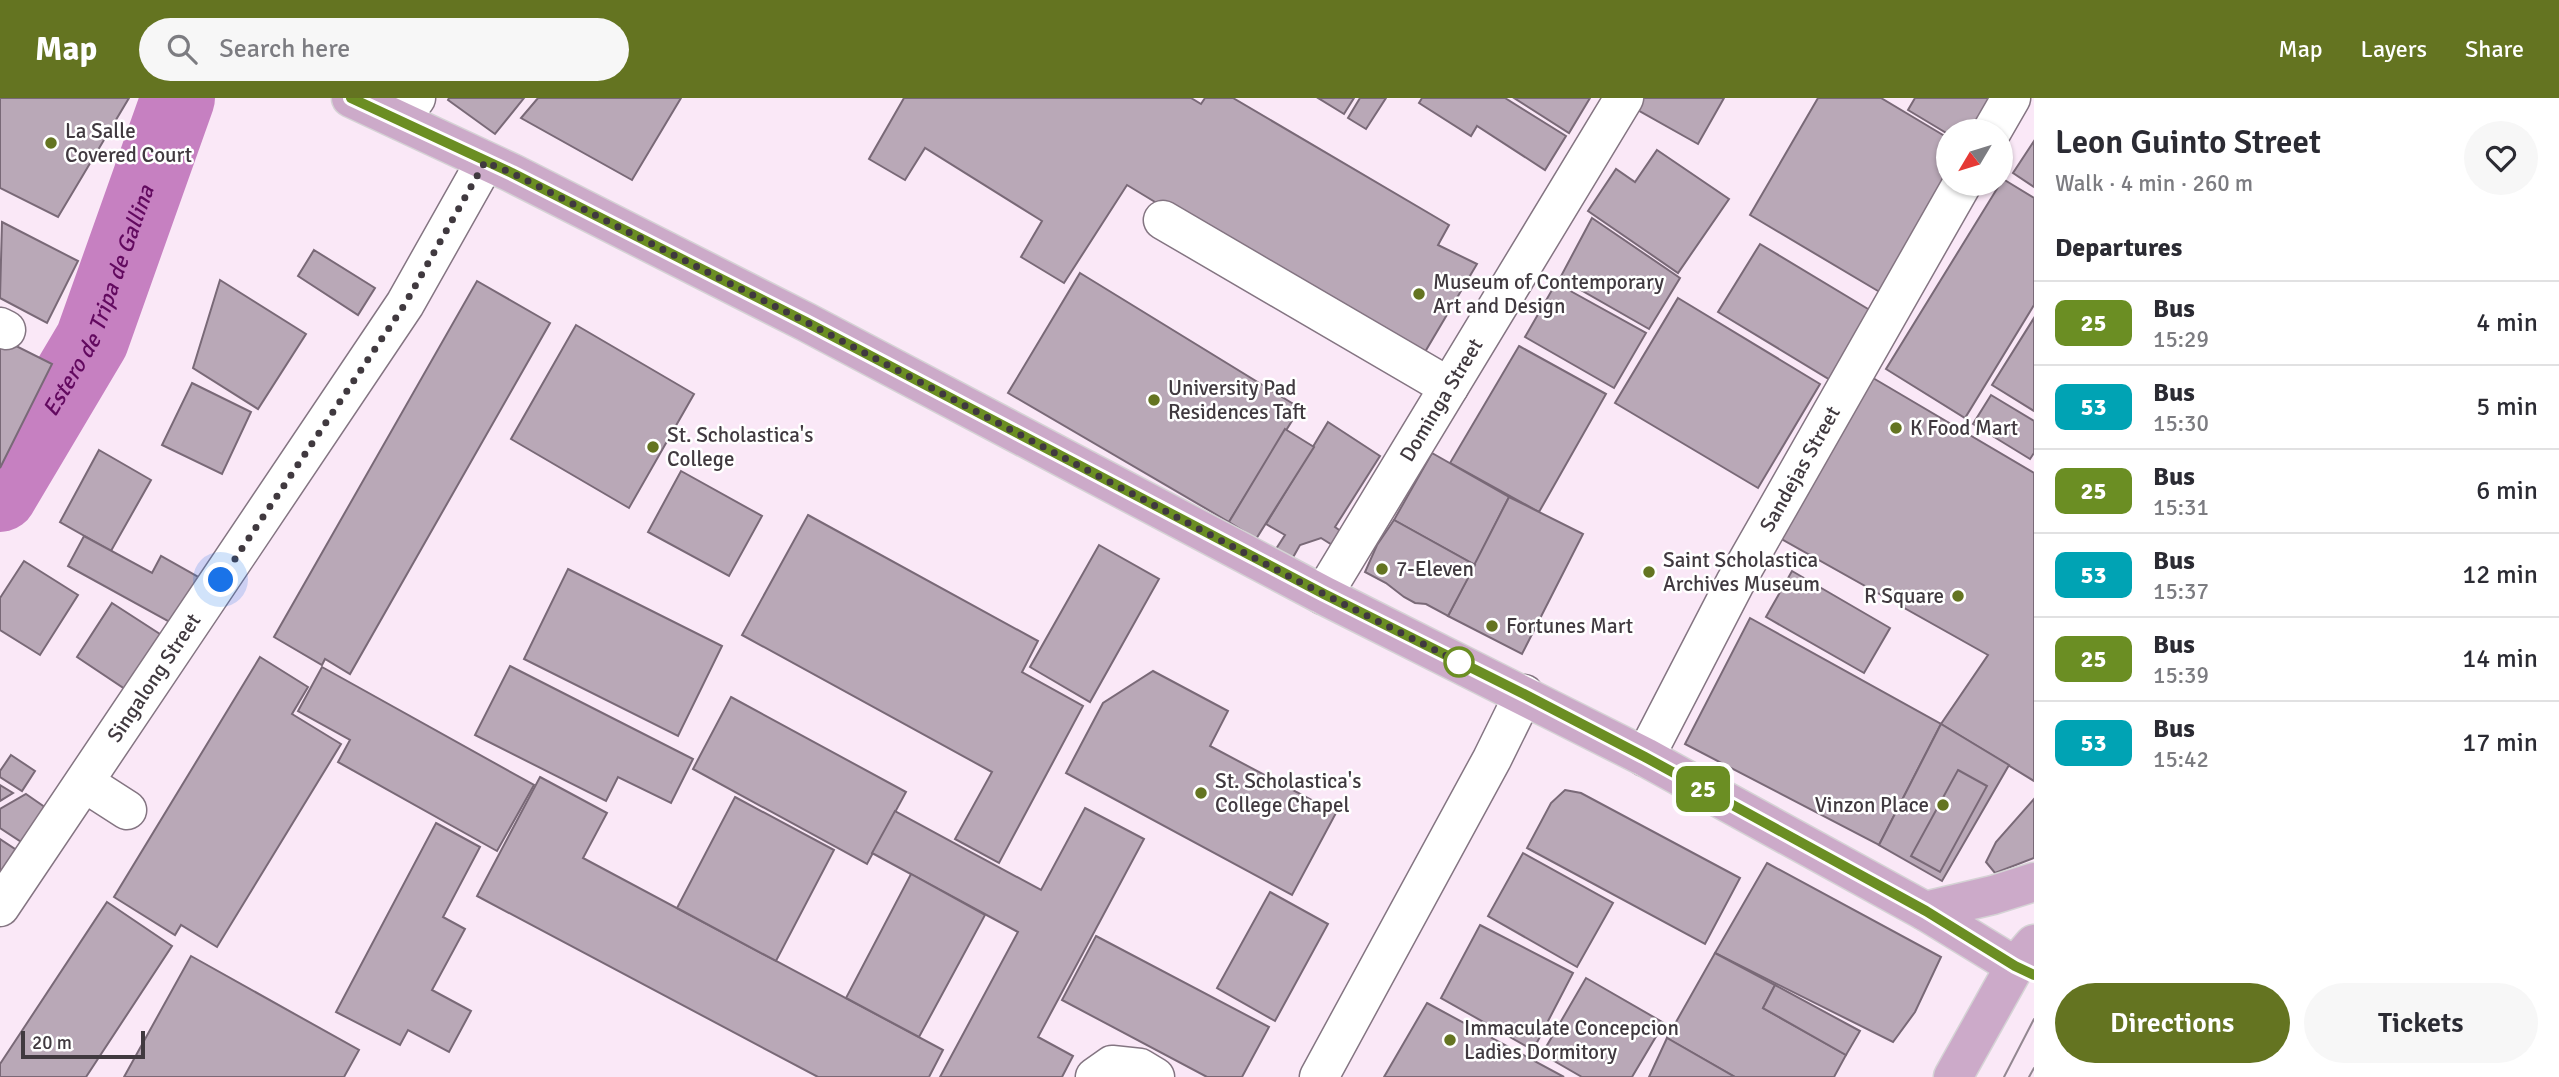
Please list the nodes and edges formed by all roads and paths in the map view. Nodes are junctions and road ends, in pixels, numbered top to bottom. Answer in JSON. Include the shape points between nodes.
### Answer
{"nodes":[{"id":1,"x":351,"y":98,"type":"edge"},
{"id":2,"x":1624,"y":98,"type":"edge"},
{"id":3,"x":2011,"y":98,"type":"edge"},
{"id":4,"x":408,"y":109,"type":"edge"},
{"id":5,"x":1999,"y":119,"type":"edge"},
{"id":6,"x":485,"y":162,"type":"junction"},
{"id":7,"x":1955,"y":196,"type":"edge"},
{"id":8,"x":1163,"y":220,"type":"dead end"},
{"id":9,"x":1449,"y":387,"type":"junction"},
{"id":10,"x":1324,"y":594,"type":"junction"},
{"id":11,"x":1524,"y":694,"type":"junction"},
{"id":12,"x":1645,"y":757,"type":"junction"},
{"id":13,"x":85,"y":783,"type":"junction"},
{"id":14,"x":127,"y":810,"type":"dead end"},
{"id":15,"x":2034,"y":882,"type":"edge"},
{"id":16,"x":0,"y":907,"type":"edge"},
{"id":17,"x":1926,"y":911,"type":"junction"},
{"id":18,"x":2024,"y":955,"type":"edge"},
{"id":19,"x":1096,"y":1077,"type":"edge"},
{"id":20,"x":1156,"y":1077,"type":"edge"},
{"id":21,"x":1319,"y":1077,"type":"edge"},
{"id":22,"x":1953,"y":1077,"type":"edge"}],
"edges":[{"from":1,"to":4,"type":"main road"},
{"from":2,"to":9,"type":"street","name":"Dominga Street"},
{"from":3,"to":5,"type":"street"},
{"from":4,"to":6,"type":"main road"},
{"from":6,"to":10,"type":"main road","via":[[806,322]]},
{"from":6,"to":13,"type":"street","name":"Singalong Street","via":[[405,304]]},
{"from":7,"to":12,"type":"street","name":"Sandejas Street","via":[[1735,583]]},
{"from":8,"to":9,"type":"street"},
{"from":9,"to":10,"type":"street","name":"Dominga Street"},
{"from":10,"to":11,"type":"main road"},
{"from":11,"to":12,"type":"main road"},
{"from":11,"to":21,"type":"street"},
{"from":12,"to":17,"type":"main road"},
{"from":13,"to":14,"type":"street"},
{"from":13,"to":16,"type":"street","name":"Singalong Street"},
{"from":15,"to":17,"type":"main road"},
{"from":17,"to":18,"type":"main road"},
{"from":18,"to":22,"type":"main road"},
{"from":19,"to":20,"type":"street","via":[[1112,1065],[1140,1068]]}]}
